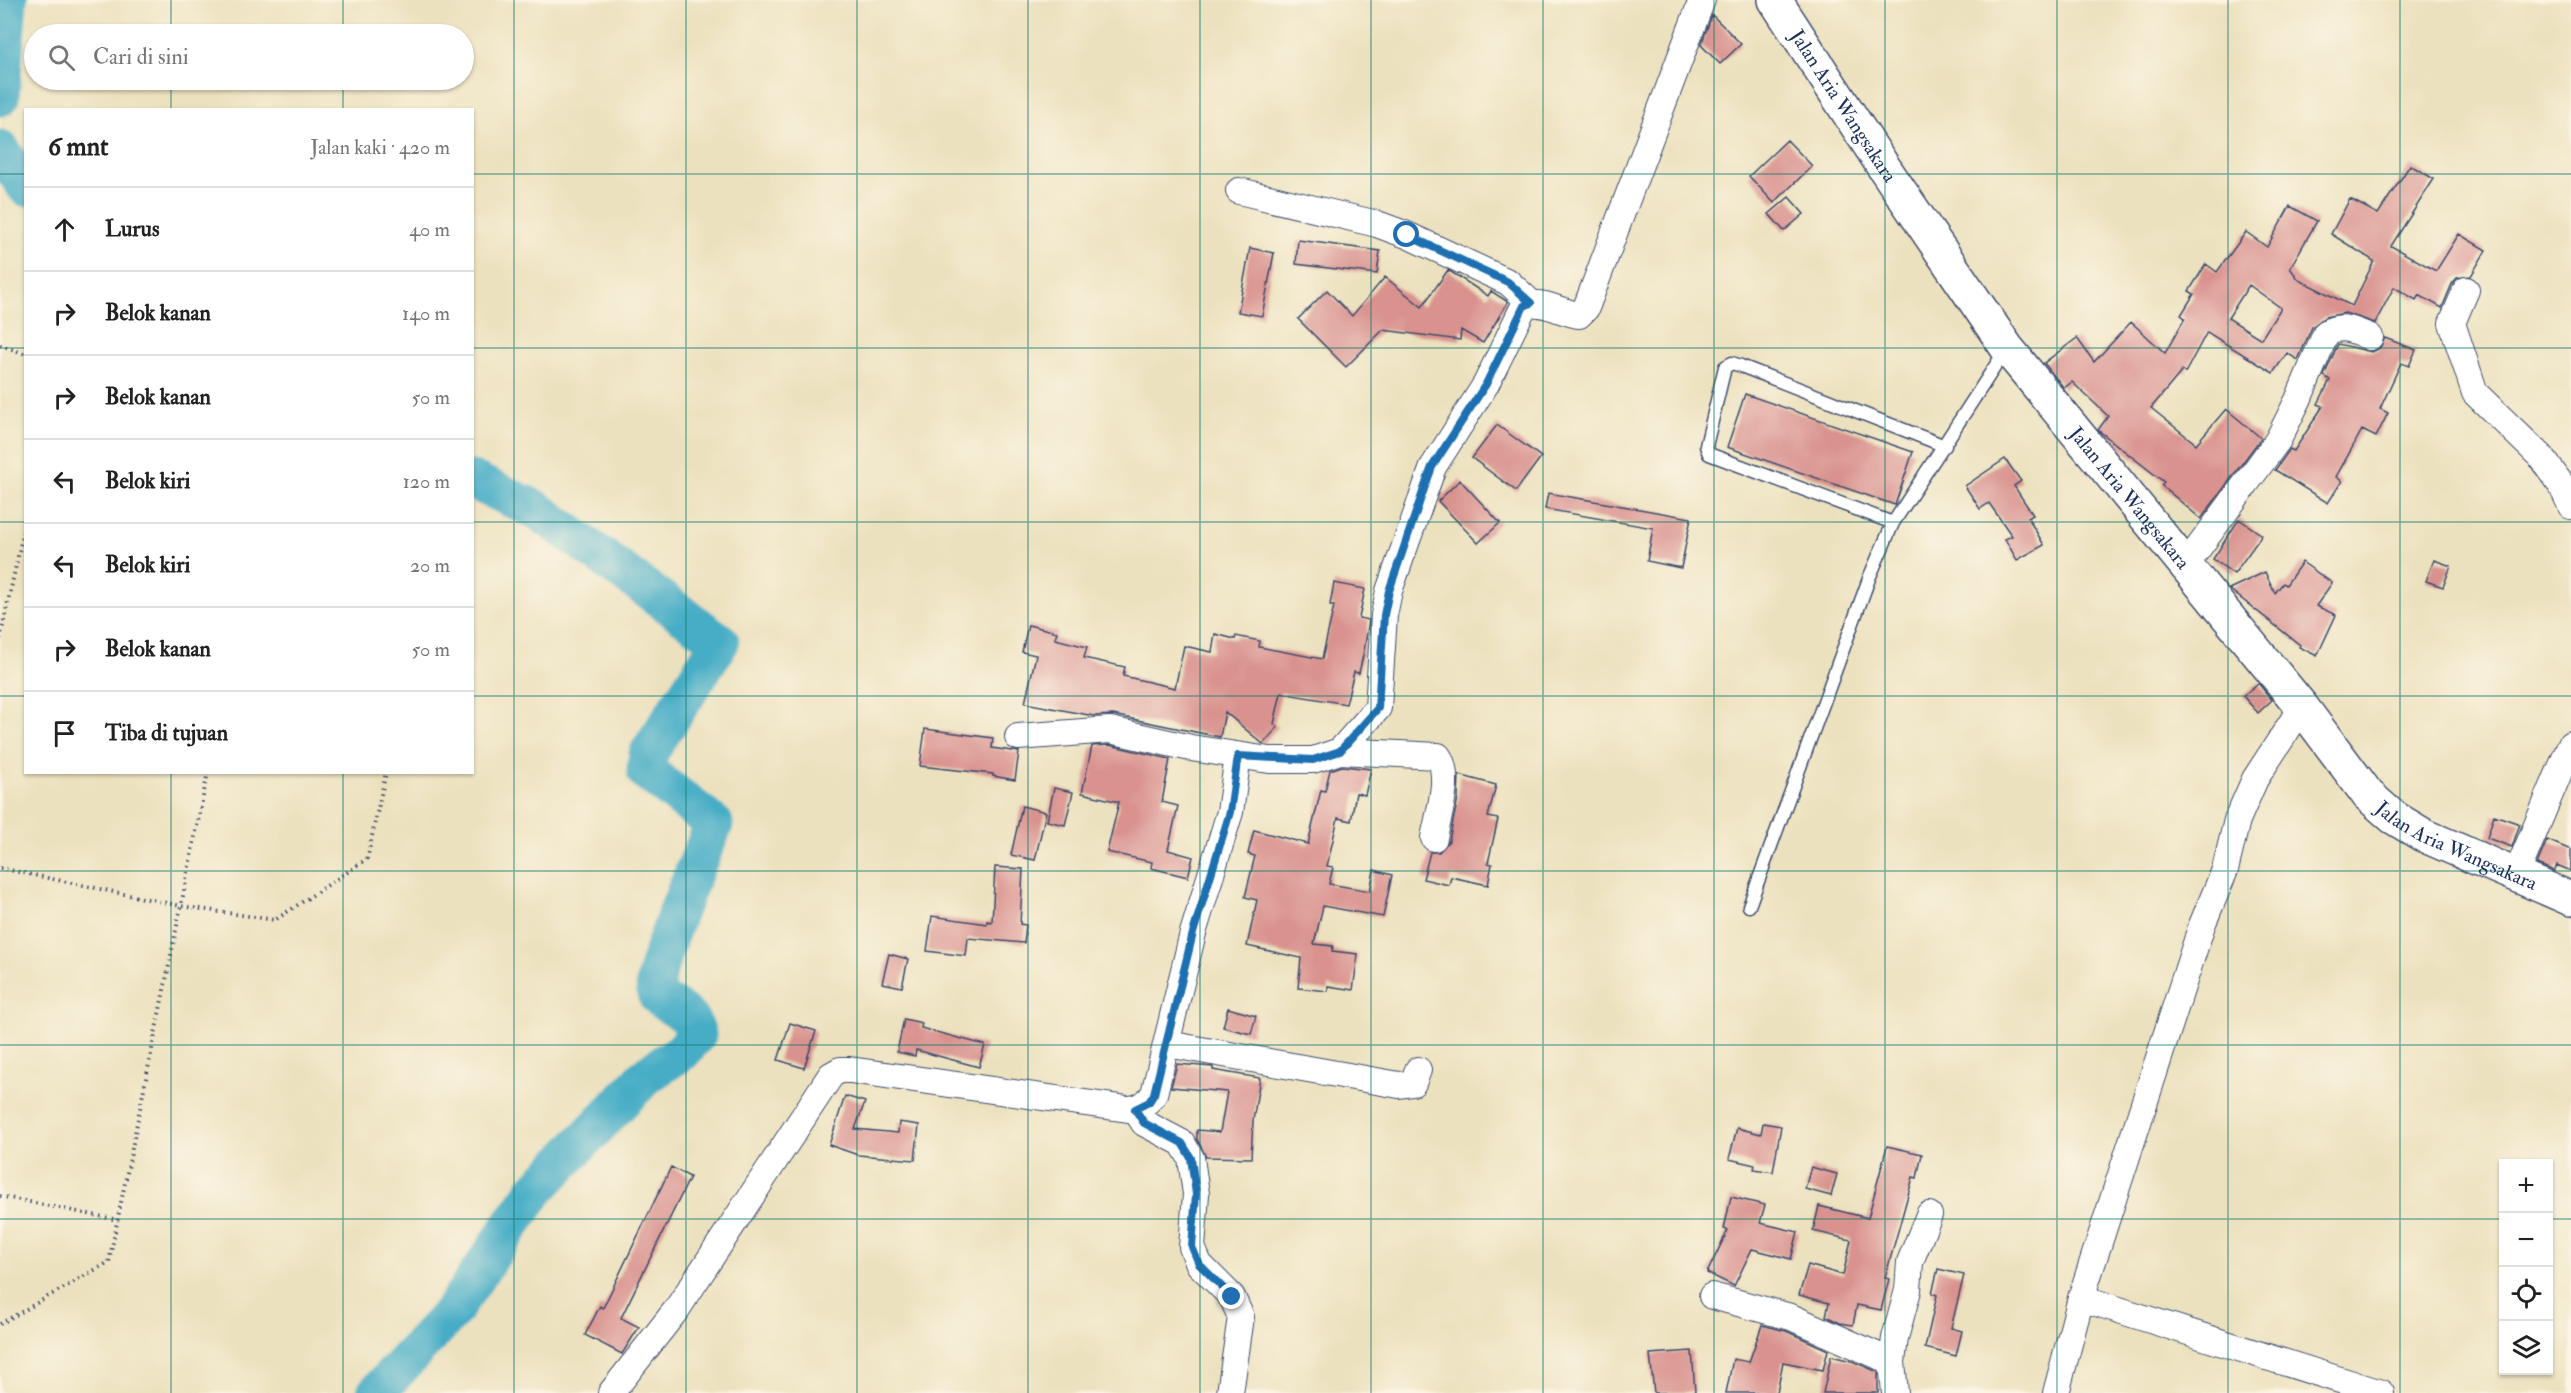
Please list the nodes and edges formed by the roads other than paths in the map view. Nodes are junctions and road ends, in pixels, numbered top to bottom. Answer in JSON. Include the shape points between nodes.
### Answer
{"nodes":[{"id":1,"x":1702,"y":0,"type":"edge"},
{"id":2,"x":1775,"y":0,"type":"edge"},
{"id":3,"x":1239,"y":191,"type":"dead end"},
{"id":4,"x":2466,"y":290,"type":"dead end"},
{"id":5,"x":1531,"y":303,"type":"junction"},
{"id":6,"x":2370,"y":337,"type":"dead end"},
{"id":7,"x":2007,"y":348,"type":"junction"},
{"id":8,"x":1945,"y":446,"type":"junction"},
{"id":9,"x":2571,"y":507,"type":"edge"},
{"id":10,"x":1893,"y":523,"type":"junction"},
{"id":11,"x":2185,"y":566,"type":"junction"},
{"id":12,"x":2302,"y":707,"type":"junction"},
{"id":13,"x":1018,"y":736,"type":"dead end"},
{"id":14,"x":2571,"y":744,"type":"edge"},
{"id":15,"x":1340,"y":751,"type":"junction"},
{"id":16,"x":1238,"y":756,"type":"junction"},
{"id":17,"x":1434,"y":838,"type":"dead end"},
{"id":18,"x":2516,"y":875,"type":"junction"},
{"id":19,"x":2571,"y":899,"type":"edge"},
{"id":20,"x":1749,"y":906,"type":"dead end"},
{"id":21,"x":1167,"y":1044,"type":"junction"},
{"id":22,"x":1418,"y":1070,"type":"dead end"},
{"id":23,"x":1135,"y":1109,"type":"junction"},
{"id":24,"x":1929,"y":1215,"type":"dead end"},
{"id":25,"x":1712,"y":1296,"type":"dead end"},
{"id":26,"x":2081,"y":1298,"type":"junction"},
{"id":27,"x":1892,"y":1362,"type":"junction"},
{"id":28,"x":611,"y":1393,"type":"edge"},
{"id":29,"x":1230,"y":1393,"type":"edge"},
{"id":30,"x":1895,"y":1393,"type":"edge"},
{"id":31,"x":2056,"y":1393,"type":"edge"},
{"id":32,"x":2381,"y":1393,"type":"edge"}],
"edges":[{"from":1,"to":5,"type":"street","via":[[1586,308],[1579,315]]},
{"from":2,"to":7,"type":"street","name":"Jalan Aria Wangsakara"},
{"from":3,"to":5,"type":"street","via":[[1377,224],[1407,235],[1508,282]]},
{"from":4,"to":9,"type":"street","via":[[2452,323],[2475,393],[2543,459],[2561,483]]},
{"from":5,"to":15,"type":"street","via":[[1524,306],[1486,384],[1432,467],[1389,591],[1378,708]]},
{"from":6,"to":11,"type":"street","via":[[2344,327],[2326,333],[2278,440]]},
{"from":7,"to":8,"type":"lane"},
{"from":7,"to":11,"type":"street","name":"Jalan Aria Wangsakara"},
{"from":8,"to":10,"type":"lane"},
{"from":8,"to":10,"type":"lane","via":[[1741,366],[1732,363],[1725,367],[1706,446],[1709,454]]},
{"from":10,"to":20,"type":"lane"},
{"from":11,"to":12,"type":"street","name":"Jalan Aria Wangsakara"},
{"from":12,"to":18,"type":"street","name":"Jalan Aria Wangsakara","via":[[2368,795],[2392,817],[2423,835]]},
{"from":12,"to":26,"type":"street","via":[[2255,779],[2237,820],[2225,870],[2202,925]]},
{"from":13,"to":16,"type":"street","via":[[1110,730]]},
{"from":14,"to":18,"type":"street"},
{"from":15,"to":16,"type":"street","via":[[1313,760]]},
{"from":15,"to":17,"type":"street","via":[[1438,756],[1443,763],[1443,780]]},
{"from":16,"to":21,"type":"street","via":[[1230,812],[1193,933]]},
{"from":18,"to":19,"type":"street","name":"Jalan Aria Wangsakara"},
{"from":21,"to":22,"type":"street","via":[[1399,1085],[1413,1083]]},
{"from":21,"to":23,"type":"street","via":[[1154,1094],[1149,1102]]},
{"from":23,"to":28,"type":"street","via":[[840,1070],[831,1075],[677,1310]]},
{"from":23,"to":29,"type":"street","via":[[1144,1123],[1182,1143],[1191,1158],[1196,1194],[1192,1247],[1199,1264],[1232,1297],[1241,1317]]},
{"from":24,"to":27,"type":"street","via":[[1910,1262]]},
{"from":25,"to":27,"type":"street","via":[[1791,1317]]},
{"from":26,"to":31,"type":"street"},
{"from":26,"to":32,"type":"street"},
{"from":27,"to":30,"type":"street"}]}
